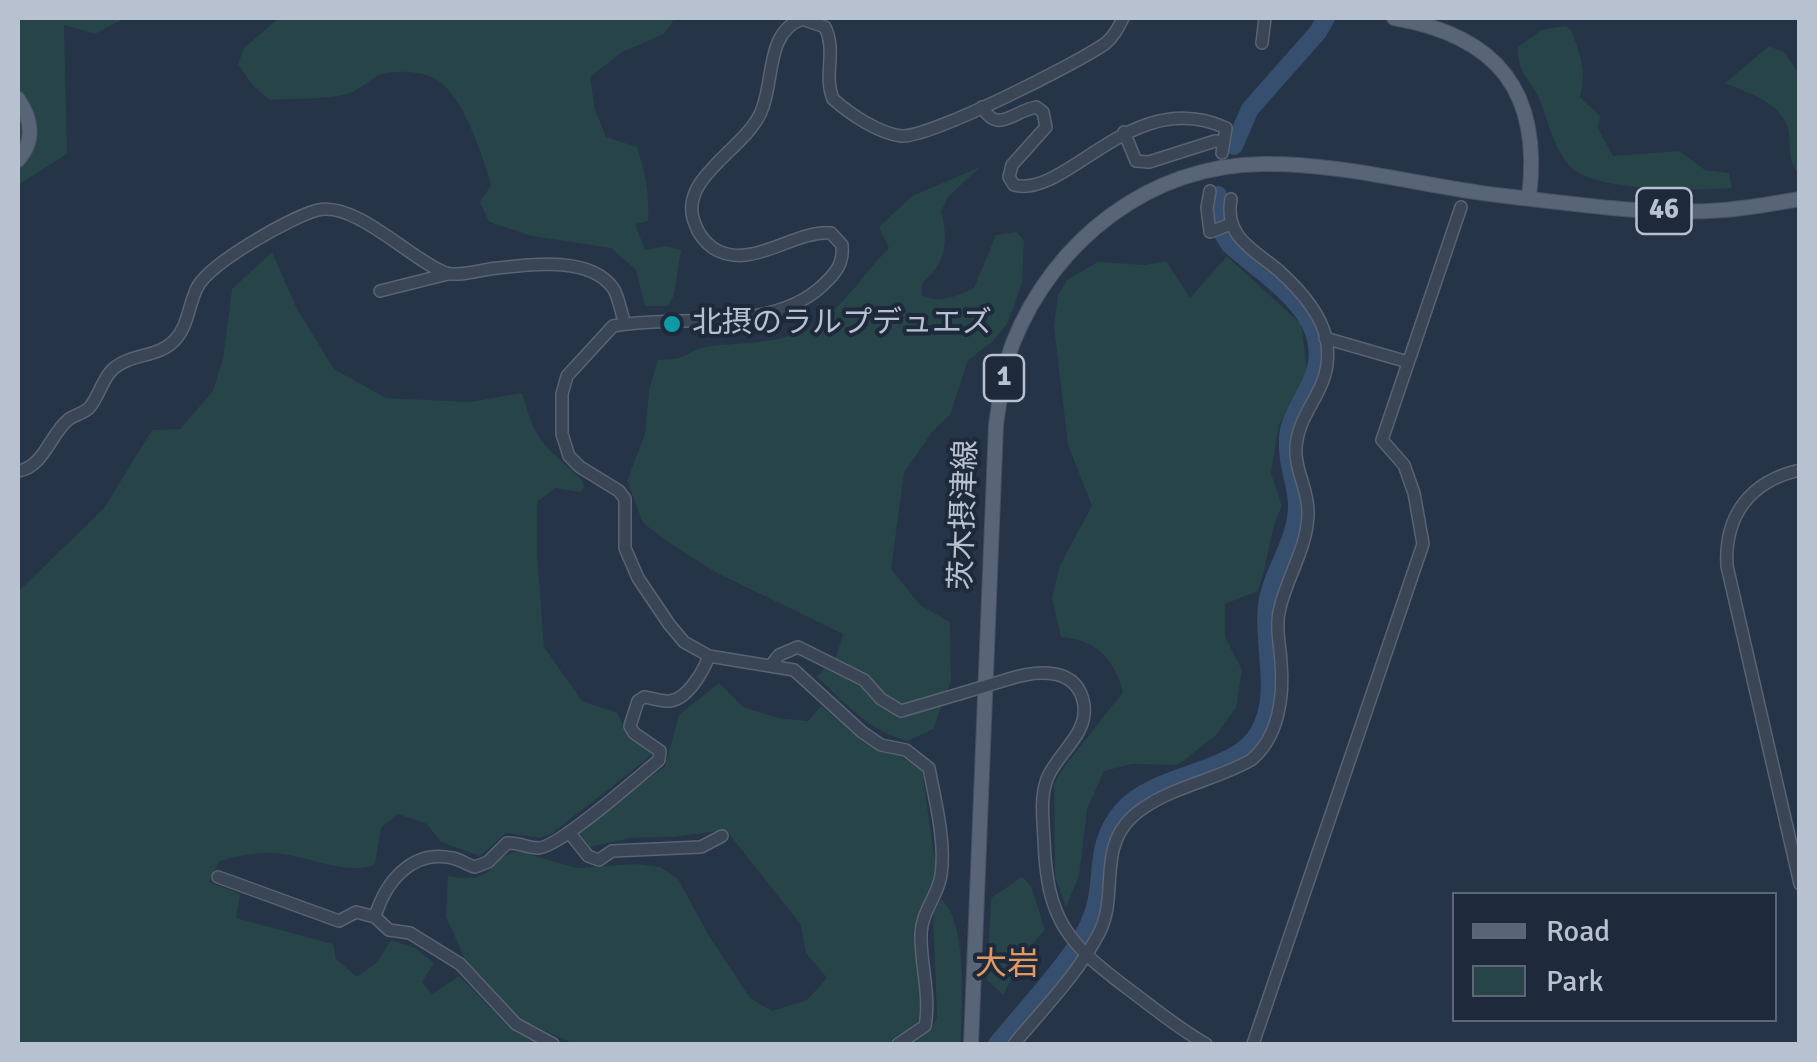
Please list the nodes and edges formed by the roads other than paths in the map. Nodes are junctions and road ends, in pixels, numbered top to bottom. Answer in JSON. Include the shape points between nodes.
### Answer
{"nodes":[{"id":1,"x":1123,"y":18,"type":"edge"},
{"id":2,"x":1265,"y":18,"type":"edge"},
{"id":3,"x":1394,"y":18,"type":"edge"},
{"id":4,"x":1262,"y":42,"type":"dead end"},
{"id":5,"x":18,"y":99,"type":"edge"},
{"id":6,"x":982,"y":106,"type":"junction"},
{"id":7,"x":1124,"y":132,"type":"junction"},
{"id":8,"x":18,"y":160,"type":"edge"},
{"id":9,"x":1210,"y":191,"type":"dead end"},
{"id":10,"x":1528,"y":196,"type":"junction"},
{"id":11,"x":1800,"y":198,"type":"edge"},
{"id":12,"x":1231,"y":199,"type":"dead end"},
{"id":13,"x":1460,"y":207,"type":"dead end"},
{"id":14,"x":1230,"y":225,"type":"junction"},
{"id":15,"x":448,"y":274,"type":"junction"},
{"id":16,"x":380,"y":290,"type":"dead end"},
{"id":17,"x":625,"y":324,"type":"junction"},
{"id":18,"x":1326,"y":338,"type":"junction"},
{"id":19,"x":1408,"y":362,"type":"junction"},
{"id":20,"x":1800,"y":470,"type":"edge"},
{"id":21,"x":18,"y":472,"type":"edge"},
{"id":22,"x":709,"y":656,"type":"junction"},
{"id":23,"x":770,"y":664,"type":"junction"},
{"id":24,"x":569,"y":832,"type":"junction"},
{"id":25,"x":722,"y":836,"type":"dead end"},
{"id":26,"x":218,"y":876,"type":"dead end"},
{"id":27,"x":1800,"y":884,"type":"edge"},
{"id":28,"x":375,"y":917,"type":"junction"},
{"id":29,"x":1083,"y":955,"type":"junction"},
{"id":30,"x":553,"y":1044,"type":"edge"},
{"id":31,"x":898,"y":1044,"type":"edge"},
{"id":32,"x":972,"y":1044,"type":"edge"},
{"id":33,"x":1014,"y":1044,"type":"edge"},
{"id":34,"x":1206,"y":1044,"type":"edge"},
{"id":35,"x":1254,"y":1044,"type":"edge"}],
"edges":[{"from":1,"to":6,"type":"street","via":[[1111,39],[1088,56]]},
{"from":2,"to":4,"type":"street"},
{"from":3,"to":10,"type":"main road","via":[[1464,40],[1510,80],[1529,123]]},
{"from":5,"to":8,"type":"main road","via":[[31,126],[28,148]]},
{"from":6,"to":7,"type":"street","via":[[998,122],[1026,109],[1043,112],[1046,127],[1012,165],[1014,186],[1043,183]]},
{"from":6,"to":17,"type":"street","via":[[911,136],[884,131],[832,100],[832,52],[824,28],[802,18],[791,23],[780,34],[754,127],[704,176],[692,214],[702,238],[738,256],[831,233],[843,255],[831,277],[802,301],[776,310],[682,324]]},
{"from":7,"to":7,"type":"street","via":[[1136,161],[1149,162],[1215,141],[1223,147],[1226,128],[1185,120]]},
{"from":9,"to":14,"type":"street","via":[[1210,232]]},
{"from":10,"to":11,"type":"main road","number":"46","via":[[1667,211]]},
{"from":10,"to":32,"type":"main road","name":"茨木摂津線","number":"1","via":[[1303,166],[1210,170],[1116,211],[1082,238],[1040,290],[1012,347],[996,425]]},
{"from":12,"to":14,"type":"street"},
{"from":13,"to":19,"type":"street"},
{"from":14,"to":18,"type":"street","via":[[1312,307]]},
{"from":15,"to":16,"type":"street"},
{"from":15,"to":17,"type":"street","via":[[571,266],[598,274],[614,290]]},
{"from":15,"to":21,"type":"street","via":[[340,212],[302,216],[217,264],[200,283],[174,342],[110,371],[88,409],[68,420],[35,463]]},
{"from":17,"to":22,"type":"street","via":[[614,326],[566,376],[562,434],[580,468],[625,500],[626,548],[638,578],[684,642]]},
{"from":18,"to":19,"type":"street"},
{"from":18,"to":29,"type":"street","via":[[1324,379],[1296,450],[1308,515],[1277,623],[1282,682],[1275,725],[1250,760],[1128,821],[1108,862],[1110,899],[1101,930]]},
{"from":19,"to":35,"type":"street","via":[[1382,440],[1404,464],[1422,544]]},
{"from":20,"to":27,"type":"street","via":[[1754,490],[1738,509],[1726,548]]},
{"from":22,"to":23,"type":"street"},
{"from":22,"to":24,"type":"street","via":[[680,698],[638,701],[630,726],[660,752],[659,760]]},
{"from":23,"to":29,"type":"street","bridge":true,"via":[[798,647],[812,652],[864,680],[900,711],[1034,671],[1058,674],[1076,687],[1082,724],[1050,772],[1042,798],[1053,906]]},
{"from":23,"to":31,"type":"street","via":[[794,670],[862,732],[929,768],[942,861],[921,935],[928,1009],[926,1026]]},
{"from":24,"to":25,"type":"street","via":[[594,860],[612,851],[701,847]]},
{"from":24,"to":28,"type":"street","via":[[538,848],[507,843],[475,867],[455,858],[416,862],[388,885]]},
{"from":26,"to":28,"type":"street","via":[[339,921],[356,912]]},
{"from":28,"to":30,"type":"street","via":[[460,964],[516,1024]]},
{"from":29,"to":33,"type":"street"},
{"from":29,"to":34,"type":"street"}]}
